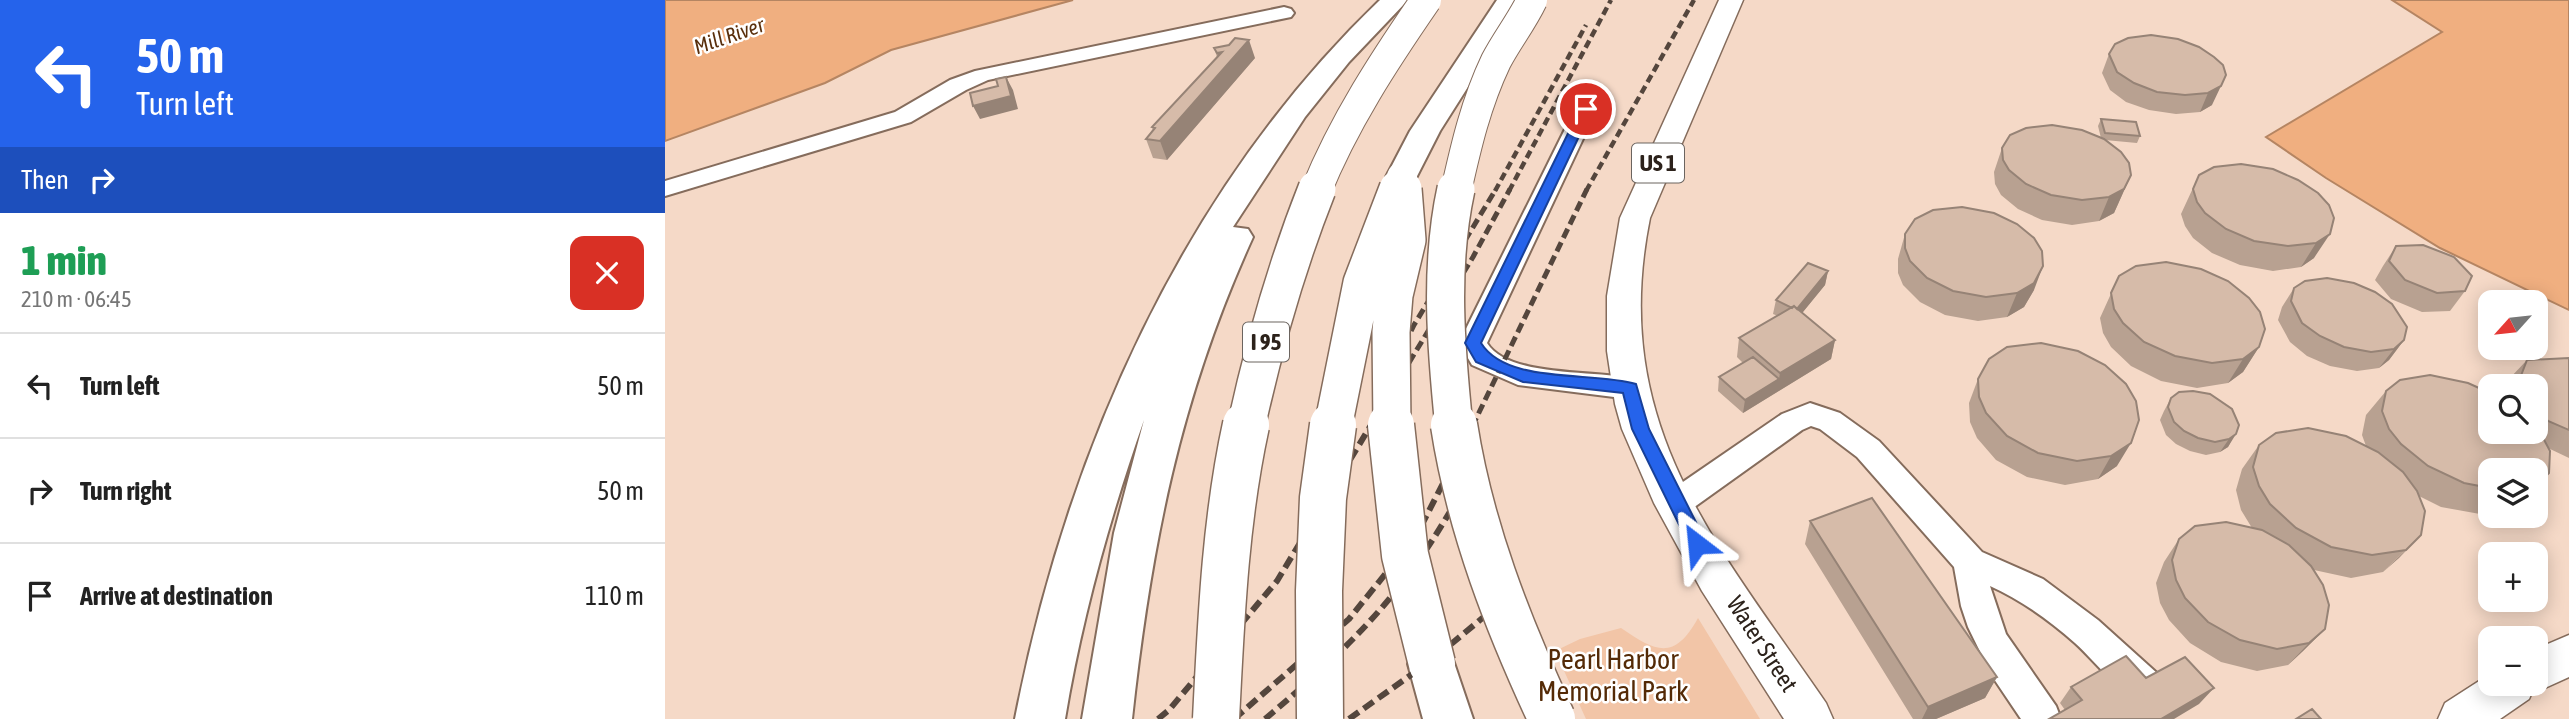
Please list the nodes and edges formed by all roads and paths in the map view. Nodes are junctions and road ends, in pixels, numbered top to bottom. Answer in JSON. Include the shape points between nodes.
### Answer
{"nodes":[{"id":1,"x":1396,"y":0,"type":"edge"},
{"id":2,"x":1426,"y":0,"type":"edge"},
{"id":3,"x":1510,"y":0,"type":"edge"},
{"id":4,"x":1532,"y":0,"type":"edge"},
{"id":5,"x":1731,"y":0,"type":"edge"},
{"id":6,"x":1284,"y":13,"type":"dead end"},
{"id":7,"x":1586,"y":109,"type":"dead end"},
{"id":8,"x":1402,"y":177,"type":"junction"},
{"id":9,"x":665,"y":189,"type":"edge"},
{"id":10,"x":1630,"y":388,"type":"junction"},
{"id":11,"x":1675,"y":504,"type":"junction"},
{"id":12,"x":1970,"y":562,"type":"junction"},
{"id":13,"x":2569,"y":655,"type":"edge"},
{"id":14,"x":2548,"y":665,"type":"edge"},
{"id":15,"x":2147,"y":688,"type":"edge"},
{"id":16,"x":2495,"y":696,"type":"edge"},
{"id":17,"x":1040,"y":719,"type":"edge"},
{"id":18,"x":1107,"y":719,"type":"edge"},
{"id":19,"x":1216,"y":719,"type":"edge"},
{"id":20,"x":1320,"y":719,"type":"edge"},
{"id":21,"x":1448,"y":719,"type":"edge"},
{"id":22,"x":1552,"y":719,"type":"edge"},
{"id":23,"x":1810,"y":719,"type":"edge"},
{"id":24,"x":2043,"y":719,"type":"edge"},
{"id":25,"x":2461,"y":719,"type":"edge"}],
"edges":[{"from":1,"to":17,"type":"highway","via":[[1341,54],[1273,139],[1208,237],[1178,294],[1146,359],[1091,512]]},
{"from":1,"to":18,"type":"highway","via":[[1271,176],[1229,250],[1198,321],[1150,471],[1118,627]]},
{"from":2,"to":19,"type":"highway","number":"I 95","bridge":true,"via":[[1391,48],[1345,128],[1283,279],[1249,412],[1235,491]]},
{"from":3,"to":8,"type":"highway"},
{"from":4,"to":22,"type":"highway","bridge":true,"via":[[1502,49],[1472,122],[1450,220],[1444,339],[1456,446],[1471,505],[1516,640]]},
{"from":5,"to":10,"type":"main road","name":"Water Street","number":"US 1","via":[[1635,218],[1628,244],[1625,337]]},
{"from":6,"to":9,"type":"lane","via":[[982,75],[903,117]]},
{"from":7,"to":10,"type":"lane","via":[[1473,343],[1482,358],[1528,378]]},
{"from":8,"to":20,"type":"highway","bridge":true,"via":[[1362,283],[1334,419],[1323,498]]},
{"from":8,"to":21,"type":"highway","bridge":true,"via":[[1408,240],[1394,295],[1391,332],[1393,455],[1405,555]]},
{"from":10,"to":11,"type":"main road","name":"Water Street","number":"US 1","via":[[1641,429]]},
{"from":11,"to":12,"type":"lane","via":[[1810,414],[1831,421],[1868,449]]},
{"from":11,"to":23,"type":"main road","name":"Water Street","number":"US 1"},
{"from":12,"to":15,"type":"lane","via":[[2031,589],[2086,631]]},
{"from":12,"to":24,"type":"lane","via":[[1978,612],[1996,650]]},
{"from":13,"to":14,"type":"main road"},
{"from":16,"to":25,"type":"main road"}]}
